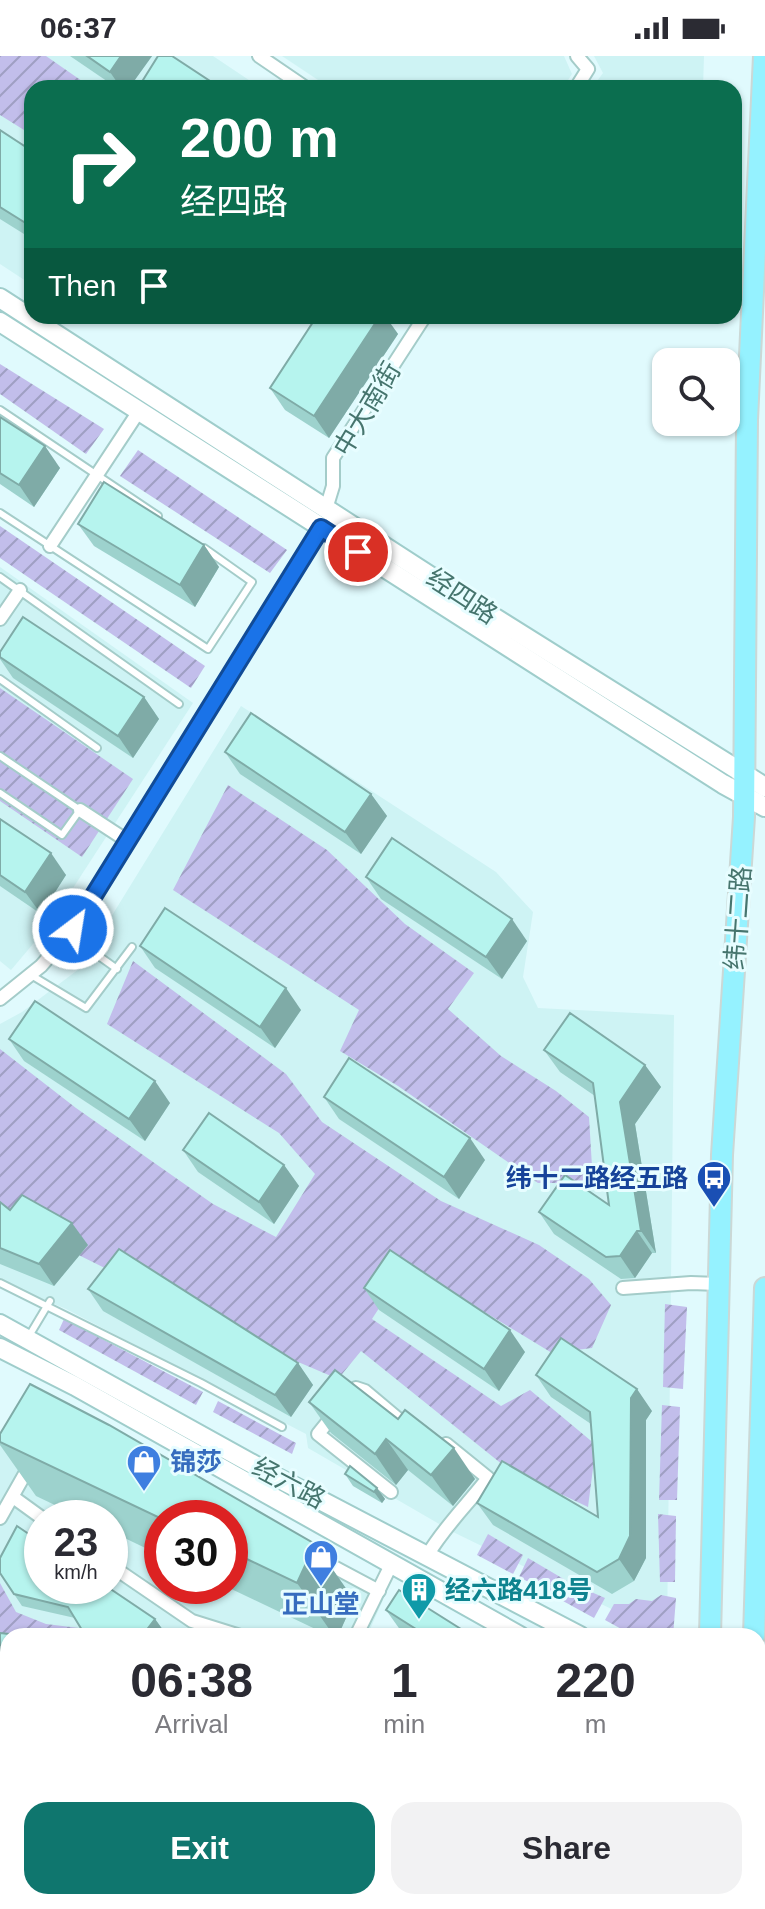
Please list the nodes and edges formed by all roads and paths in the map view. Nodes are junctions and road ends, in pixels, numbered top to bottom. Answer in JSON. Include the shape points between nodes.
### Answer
{"nodes":[{"id":1,"x":259,"y":56,"type":"edge"},
{"id":2,"x":577,"y":56,"type":"edge"},
{"id":3,"x":764,"y":56,"type":"edge"},
{"id":4,"x":294,"y":80,"type":"edge"},
{"id":5,"x":581,"y":80,"type":"edge"},
{"id":6,"x":0,"y":298,"type":"edge"},
{"id":7,"x":24,"y":314,"type":"edge"},
{"id":8,"x":0,"y":322,"type":"edge"},
{"id":9,"x":40,"y":324,"type":"edge"},
{"id":10,"x":420,"y":324,"type":"edge"},
{"id":11,"x":0,"y":410,"type":"edge"},
{"id":12,"x":139,"y":411,"type":"junction"},
{"id":13,"x":97,"y":474,"type":"junction"},
{"id":14,"x":326,"y":509,"type":"junction"},
{"id":15,"x":0,"y":513,"type":"edge"},
{"id":16,"x":164,"y":521,"type":"edge"},
{"id":17,"x":321,"y":528,"type":"junction"},
{"id":18,"x":50,"y":546,"type":"junction"},
{"id":19,"x":202,"y":547,"type":"edge"},
{"id":20,"x":0,"y":577,"type":"edge"},
{"id":21,"x":20,"y":590,"type":"junction"},
{"id":22,"x":0,"y":619,"type":"edge"},
{"id":23,"x":0,"y":679,"type":"edge"},
{"id":24,"x":179,"y":704,"type":"dead end"},
{"id":25,"x":97,"y":748,"type":"dead end"},
{"id":26,"x":0,"y":756,"type":"edge"},
{"id":27,"x":744,"y":772,"type":"junction"},
{"id":28,"x":765,"y":787,"type":"edge"},
{"id":29,"x":0,"y":793,"type":"edge"},
{"id":30,"x":745,"y":798,"type":"junction"},
{"id":31,"x":765,"y":807,"type":"edge"},
{"id":32,"x":80,"y":810,"type":"junction"},
{"id":33,"x":126,"y":840,"type":"junction"},
{"id":34,"x":68,"y":934,"type":"junction"},
{"id":35,"x":132,"y":947,"type":"dead end"},
{"id":36,"x":117,"y":969,"type":"junction"},
{"id":37,"x":31,"y":975,"type":"junction"},
{"id":38,"x":0,"y":999,"type":"edge"},
{"id":39,"x":0,"y":1283,"type":"edge"},
{"id":40,"x":718,"y":1284,"type":"junction"},
{"id":41,"x":623,"y":1288,"type":"dead end"},
{"id":42,"x":765,"y":1291,"type":"edge"},
{"id":43,"x":49,"y":1303,"type":"junction"},
{"id":44,"x":0,"y":1324,"type":"edge"},
{"id":45,"x":27,"y":1339,"type":"junction"},
{"id":46,"x":0,"y":1348,"type":"edge"},
{"id":47,"x":282,"y":1427,"type":"dead end"},
{"id":48,"x":420,"y":1430,"type":"edge"},
{"id":49,"x":440,"y":1439,"type":"edge"},
{"id":50,"x":35,"y":1457,"type":"edge"},
{"id":51,"x":391,"y":1492,"type":"dead end"},
{"id":52,"x":13,"y":1497,"type":"junction"},
{"id":53,"x":24,"y":1505,"type":"edge"},
{"id":54,"x":0,"y":1518,"type":"edge"},
{"id":55,"x":311,"y":1555,"type":"edge"},
{"id":56,"x":427,"y":1556,"type":"junction"},
{"id":57,"x":391,"y":1565,"type":"junction"},
{"id":58,"x":128,"y":1577,"type":"edge"},
{"id":59,"x":379,"y":1591,"type":"junction"},
{"id":60,"x":214,"y":1628,"type":"edge"},
{"id":61,"x":360,"y":1628,"type":"edge"},
{"id":62,"x":505,"y":1628,"type":"edge"},
{"id":63,"x":565,"y":1628,"type":"edge"},
{"id":64,"x":710,"y":1628,"type":"edge"},
{"id":65,"x":754,"y":1628,"type":"edge"}],
"edges":[{"from":1,"to":4,"type":"street"},
{"from":2,"to":5,"type":"street","via":[[588,69]]},
{"from":3,"to":27,"type":"main road","name":"纬十二路","via":[[747,420]]},
{"from":6,"to":7,"type":"main road","name":"经四路"},
{"from":8,"to":12,"type":"main road","name":"经四路"},
{"from":9,"to":14,"type":"main road","name":"经四路"},
{"from":10,"to":14,"type":"street","name":"中大南街","via":[[333,458]]},
{"from":11,"to":13,"type":"lane"},
{"from":12,"to":13,"type":"street"},
{"from":12,"to":17,"type":"main road","name":"经四路"},
{"from":13,"to":16,"type":"lane"},
{"from":13,"to":18,"type":"street"},
{"from":14,"to":27,"type":"main road","name":"经四路"},
{"from":15,"to":18,"type":"lane"},
{"from":17,"to":30,"type":"main road","name":"经四路"},
{"from":17,"to":33,"type":"street"},
{"from":18,"to":19,"type":"lane","via":[[208,649],[252,582]]},
{"from":20,"to":21,"type":"lane"},
{"from":21,"to":22,"type":"street"},
{"from":21,"to":24,"type":"lane"},
{"from":23,"to":25,"type":"lane"},
{"from":26,"to":32,"type":"lane"},
{"from":27,"to":28,"type":"main road","name":"经四路"},
{"from":27,"to":30,"type":"main road","name":"纬十二路"},
{"from":29,"to":32,"type":"lane","via":[[62,835]]},
{"from":30,"to":31,"type":"main road","name":"经四路"},
{"from":30,"to":40,"type":"main road","name":"纬十二路"},
{"from":32,"to":33,"type":"street"},
{"from":33,"to":34,"type":"street"},
{"from":34,"to":36,"type":"lane"},
{"from":34,"to":37,"type":"street"},
{"from":35,"to":36,"type":"lane"},
{"from":36,"to":37,"type":"lane","via":[[86,1008]]},
{"from":37,"to":38,"type":"street"},
{"from":39,"to":43,"type":"lane"},
{"from":40,"to":41,"type":"street"},
{"from":40,"to":64,"type":"main road","name":"纬十二路"},
{"from":42,"to":65,"type":"main road"},
{"from":43,"to":45,"type":"lane"},
{"from":43,"to":47,"type":"lane"},
{"from":44,"to":45,"type":"main road","name":"经六路"},
{"from":45,"to":56,"type":"main road","name":"经六路"},
{"from":46,"to":57,"type":"main road","name":"经六路","via":[[71,1393]]},
{"from":48,"to":51,"type":"street","via":[[412,1430],[356,1388],[318,1434]]},
{"from":49,"to":56,"type":"street","via":[[488,1478]]},
{"from":50,"to":52,"type":"street"},
{"from":52,"to":53,"type":"street"},
{"from":52,"to":54,"type":"street"},
{"from":55,"to":59,"type":"street"},
{"from":56,"to":63,"type":"main road","name":"经六路"},
{"from":57,"to":59,"type":"street"},
{"from":57,"to":62,"type":"main road","name":"经六路"},
{"from":58,"to":60,"type":"street","via":[[192,1621]]},
{"from":59,"to":61,"type":"street"}]}
